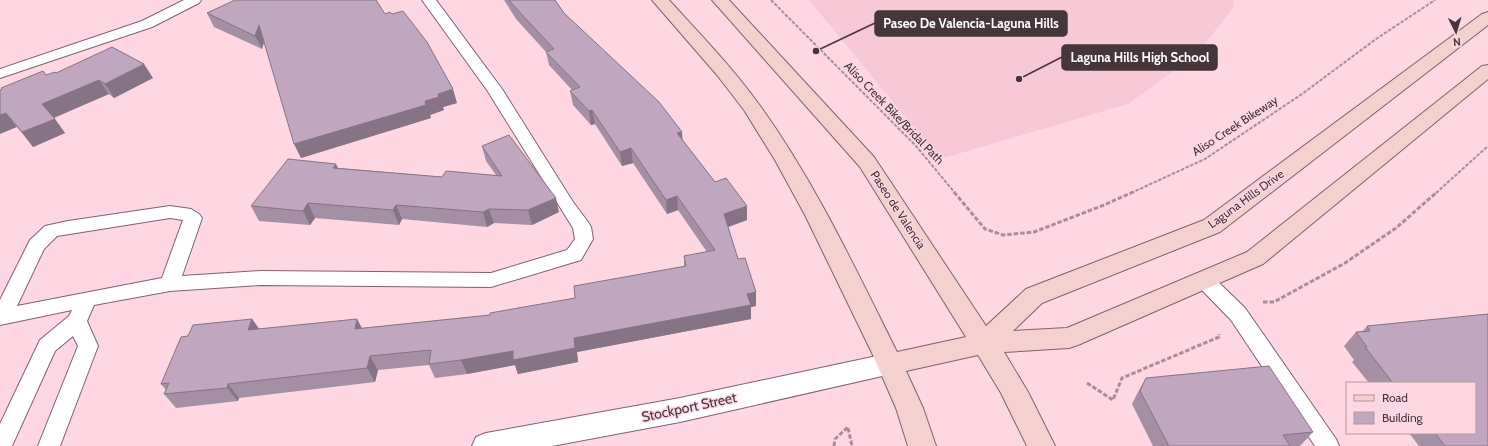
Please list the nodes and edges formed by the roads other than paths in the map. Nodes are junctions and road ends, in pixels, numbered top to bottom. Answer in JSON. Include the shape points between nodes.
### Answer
{"nodes":[{"id":1,"x":194,"y":0,"type":"edge"},
{"id":2,"x":428,"y":0,"type":"edge"},
{"id":3,"x":660,"y":0,"type":"edge"},
{"id":4,"x":720,"y":0,"type":"edge"},
{"id":5,"x":1488,"y":17,"type":"edge"},
{"id":6,"x":1488,"y":70,"type":"edge"},
{"id":7,"x":0,"y":74,"type":"edge"},
{"id":8,"x":1204,"y":280,"type":"junction"},
{"id":9,"x":170,"y":284,"type":"junction"},
{"id":10,"x":87,"y":299,"type":"junction"},
{"id":11,"x":1,"y":316,"type":"edge"},
{"id":12,"x":77,"y":321,"type":"junction"},
{"id":13,"x":985,"y":344,"type":"junction"},
{"id":14,"x":891,"y":364,"type":"junction"},
{"id":15,"x":1,"y":446,"type":"edge"},
{"id":16,"x":49,"y":446,"type":"edge"},
{"id":17,"x":486,"y":446,"type":"edge"},
{"id":18,"x":922,"y":446,"type":"edge"},
{"id":19,"x":1041,"y":446,"type":"edge"},
{"id":20,"x":1328,"y":446,"type":"edge"}],
"edges":[{"from":1,"to":7,"type":"lane","via":[[147,24]]},
{"from":2,"to":9,"type":"lane","via":[[494,89],[582,227],[584,238],[574,255],[491,280],[260,278]]},
{"from":3,"to":14,"type":"main road","via":[[732,82],[762,123],[801,185]]},
{"from":4,"to":13,"type":"main road","name":"Paseo de Valencia","via":[[867,162]]},
{"from":5,"to":13,"type":"main road","name":"Laguna Hills Drive","via":[[1212,226],[1034,296]]},
{"from":6,"to":8,"type":"main road","via":[[1254,258]]},
{"from":8,"to":13,"type":"main road","via":[[1069,338]]},
{"from":8,"to":20,"type":"lane","via":[[1238,314]]},
{"from":9,"to":10,"type":"lane"},
{"from":9,"to":11,"type":"lane","via":[[193,218],[185,213],[170,212],[68,227],[51,231],[37,245]]},
{"from":10,"to":11,"type":"lane"},
{"from":10,"to":12,"type":"lane"},
{"from":12,"to":15,"type":"lane","via":[[47,346]]},
{"from":12,"to":16,"type":"lane","via":[[88,346]]},
{"from":13,"to":14,"type":"main road"},
{"from":13,"to":19,"type":"main road","name":"Paseo de Valencia","via":[[1019,401]]},
{"from":14,"to":17,"type":"street","name":"Stockport Street","via":[[680,410]]},
{"from":14,"to":18,"type":"main road","via":[[914,418]]}]}
